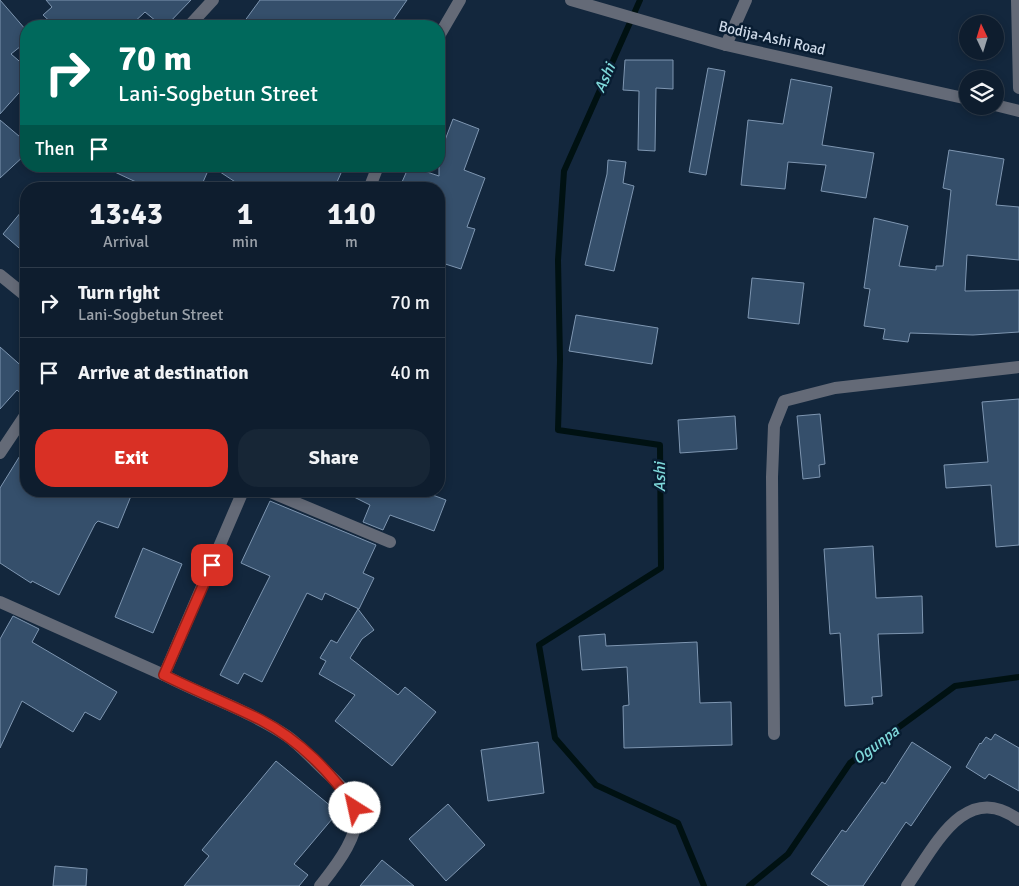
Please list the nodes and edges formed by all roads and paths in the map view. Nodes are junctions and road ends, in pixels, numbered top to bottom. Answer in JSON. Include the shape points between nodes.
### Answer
{"nodes":[{"id":1,"x":213,"y":0,"type":"edge"},
{"id":2,"x":460,"y":0,"type":"edge"},
{"id":3,"x":571,"y":0,"type":"edge"},
{"id":4,"x":746,"y":0,"type":"edge"},
{"id":5,"x":1017,"y":0,"type":"edge"},
{"id":6,"x":195,"y":20,"type":"edge"},
{"id":7,"x":445,"y":26,"type":"edge"},
{"id":8,"x":726,"y":45,"type":"junction"},
{"id":9,"x":1019,"y":88,"type":"edge"},
{"id":10,"x":959,"y":97,"type":"edge"},
{"id":11,"x":1004,"y":107,"type":"edge"},
{"id":12,"x":1019,"y":110,"type":"edge"},
{"id":13,"x":0,"y":274,"type":"edge"},
{"id":14,"x":20,"y":291,"type":"edge"},
{"id":15,"x":1019,"y":367,"type":"edge"},
{"id":16,"x":20,"y":423,"type":"edge"},
{"id":17,"x":0,"y":453,"type":"edge"},
{"id":18,"x":240,"y":497,"type":"edge"},
{"id":19,"x":282,"y":497,"type":"edge"},
{"id":20,"x":390,"y":542,"type":"dead end"},
{"id":21,"x":0,"y":602,"type":"edge"},
{"id":22,"x":164,"y":675,"type":"junction"},
{"id":23,"x":774,"y":734,"type":"dead end"},
{"id":24,"x":1019,"y":820,"type":"edge"},
{"id":25,"x":320,"y":886,"type":"edge"},
{"id":26,"x":907,"y":886,"type":"edge"}],
"edges":[{"from":1,"to":6,"type":"street"},
{"from":2,"to":7,"type":"street"},
{"from":3,"to":8,"type":"street","name":"Bodija-Ashi Road"},
{"from":4,"to":8,"type":"street"},
{"from":5,"to":9,"type":"street"},
{"from":8,"to":10,"type":"street","name":"Bodija-Ashi Road"},
{"from":11,"to":12,"type":"street"},
{"from":13,"to":14,"type":"street"},
{"from":15,"to":23,"type":"street","via":[[835,388],[784,401],[774,426],[772,477]]},
{"from":16,"to":17,"type":"street"},
{"from":18,"to":22,"type":"street"},
{"from":19,"to":20,"type":"street"},
{"from":21,"to":22,"type":"street"},
{"from":22,"to":25,"type":"street","via":[[261,720],[289,737],[337,781],[355,808],[355,824],[349,845]]},
{"from":24,"to":26,"type":"street","via":[[1005,809],[993,806],[979,806],[965,813],[952,823]]}]}
